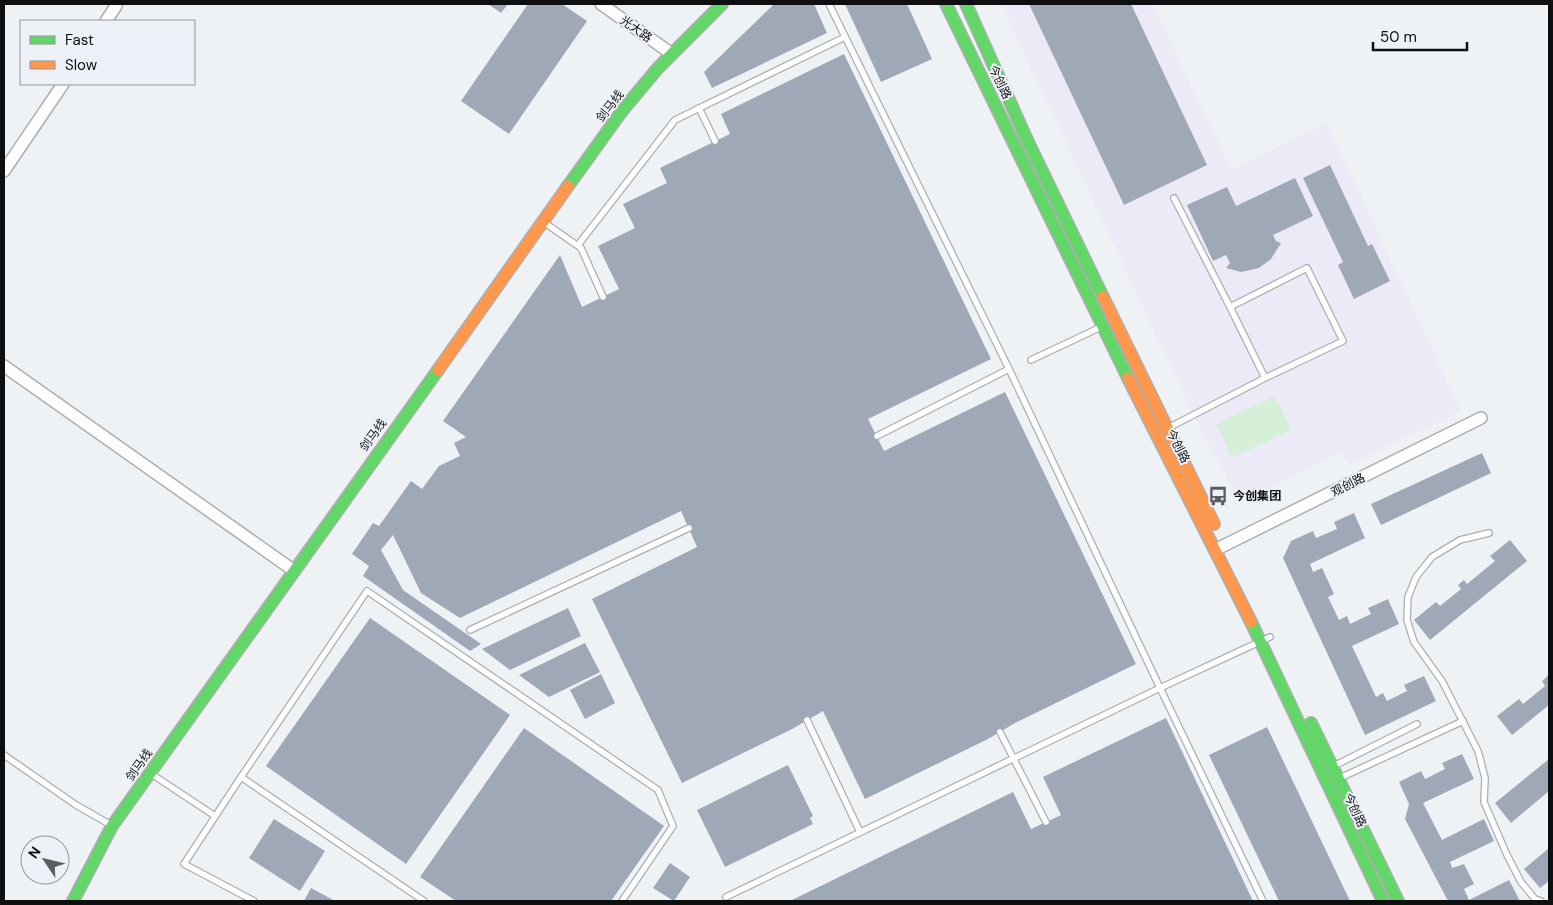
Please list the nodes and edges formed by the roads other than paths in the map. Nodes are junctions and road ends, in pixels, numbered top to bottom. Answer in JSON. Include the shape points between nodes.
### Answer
{"nodes":[{"id":1,"x":601,"y":4,"type":"edge"},
{"id":2,"x":722,"y":4,"type":"edge"},
{"id":3,"x":829,"y":4,"type":"edge"},
{"id":4,"x":946,"y":4,"type":"edge"},
{"id":5,"x":966,"y":4,"type":"edge"},
{"id":6,"x":116,"y":6,"type":"dead end"},
{"id":7,"x":107,"y":20,"type":"edge"},
{"id":8,"x":845,"y":37,"type":"junction"},
{"id":9,"x":672,"y":54,"type":"junction"},
{"id":10,"x":62,"y":85,"type":"edge"},
{"id":11,"x":699,"y":108,"type":"junction"},
{"id":12,"x":715,"y":142,"type":"dead end"},
{"id":13,"x":4,"y":171,"type":"edge"},
{"id":14,"x":1174,"y":198,"type":"dead end"},
{"id":15,"x":542,"y":221,"type":"junction"},
{"id":16,"x":578,"y":246,"type":"junction"},
{"id":17,"x":603,"y":297,"type":"dead end"},
{"id":18,"x":1230,"y":307,"type":"junction"},
{"id":19,"x":1102,"y":326,"type":"junction"},
{"id":20,"x":1031,"y":360,"type":"dead end"},
{"id":21,"x":4,"y":366,"type":"edge"},
{"id":22,"x":1009,"y":369,"type":"junction"},
{"id":23,"x":1265,"y":378,"type":"junction"},
{"id":24,"x":1481,"y":418,"type":"dead end"},
{"id":25,"x":1168,"y":428,"type":"junction"},
{"id":26,"x":876,"y":436,"type":"dead end"},
{"id":27,"x":689,"y":528,"type":"dead end"},
{"id":28,"x":1489,"y":533,"type":"dead end"},
{"id":29,"x":1220,"y":548,"type":"junction"},
{"id":30,"x":294,"y":570,"type":"junction"},
{"id":31,"x":470,"y":630,"type":"dead end"},
{"id":32,"x":1265,"y":640,"type":"junction"},
{"id":33,"x":1160,"y":688,"type":"junction"},
{"id":34,"x":807,"y":720,"type":"dead end"},
{"id":35,"x":1463,"y":721,"type":"junction"},
{"id":36,"x":1417,"y":724,"type":"dead end"},
{"id":37,"x":1000,"y":732,"type":"dead end"},
{"id":38,"x":4,"y":755,"type":"edge"},
{"id":39,"x":1013,"y":758,"type":"junction"},
{"id":40,"x":1332,"y":766,"type":"junction"},
{"id":41,"x":150,"y":773,"type":"junction"},
{"id":42,"x":241,"y":777,"type":"junction"},
{"id":43,"x":1338,"y":779,"type":"junction"},
{"id":44,"x":215,"y":816,"type":"junction"},
{"id":45,"x":1046,"y":822,"type":"dead end"},
{"id":46,"x":112,"y":826,"type":"junction"},
{"id":47,"x":860,"y":832,"type":"junction"},
{"id":48,"x":726,"y":897,"type":"dead end"},
{"id":49,"x":73,"y":901,"type":"edge"},
{"id":50,"x":254,"y":901,"type":"edge"},
{"id":51,"x":424,"y":901,"type":"edge"},
{"id":52,"x":622,"y":901,"type":"edge"},
{"id":53,"x":1263,"y":901,"type":"edge"},
{"id":54,"x":1383,"y":901,"type":"edge"},
{"id":55,"x":1398,"y":901,"type":"edge"},
{"id":56,"x":1541,"y":901,"type":"edge"}],
"edges":[{"from":1,"to":9,"type":"street","name":"光大路"},
{"from":2,"to":9,"type":"main road","name":"剑马线"},
{"from":3,"to":8,"type":"lane"},
{"from":4,"to":19,"type":"main road","name":"今创路"},
{"from":5,"to":25,"type":"main road","name":"今创路","via":[[1028,142]]},
{"from":6,"to":7,"type":"street"},
{"from":8,"to":11,"type":"lane"},
{"from":8,"to":22,"type":"lane"},
{"from":9,"to":15,"type":"main road","name":"剑马线","via":[[622,112]]},
{"from":10,"to":13,"type":"street"},
{"from":11,"to":12,"type":"lane"},
{"from":11,"to":16,"type":"lane","via":[[676,120]]},
{"from":14,"to":18,"type":"lane"},
{"from":15,"to":16,"type":"lane"},
{"from":15,"to":30,"type":"main road","name":"剑马线"},
{"from":16,"to":17,"type":"lane"},
{"from":18,"to":23,"type":"lane"},
{"from":18,"to":23,"type":"lane","via":[[1307,268],[1315,284],[1343,341]]},
{"from":19,"to":20,"type":"lane"},
{"from":19,"to":29,"type":"main road","name":"今创路"},
{"from":21,"to":30,"type":"street"},
{"from":22,"to":26,"type":"lane"},
{"from":22,"to":33,"type":"lane"},
{"from":23,"to":25,"type":"lane"},
{"from":24,"to":29,"type":"street","name":"观创路"},
{"from":25,"to":29,"type":"main road","name":"今创路"},
{"from":27,"to":31,"type":"lane"},
{"from":28,"to":35,"type":"lane","via":[[1460,540],[1432,557],[1416,577],[1408,597],[1407,620],[1414,642],[1442,680]]},
{"from":29,"to":32,"type":"main road","name":"今创路"},
{"from":30,"to":41,"type":"main road","name":"剑马线"},
{"from":32,"to":33,"type":"lane"},
{"from":32,"to":40,"type":"main road","name":"今创路"},
{"from":32,"to":54,"type":"main road","name":"今创路"},
{"from":33,"to":39,"type":"lane"},
{"from":33,"to":53,"type":"lane"},
{"from":34,"to":47,"type":"lane"},
{"from":35,"to":43,"type":"lane"},
{"from":35,"to":56,"type":"lane","via":[[1478,751],[1484,778],[1484,802],[1494,826],[1521,882],[1535,899]]},
{"from":36,"to":40,"type":"lane"},
{"from":37,"to":39,"type":"lane"},
{"from":38,"to":46,"type":"lane"},
{"from":39,"to":45,"type":"lane"},
{"from":39,"to":47,"type":"lane"},
{"from":40,"to":43,"type":"main road","name":"今创路"},
{"from":41,"to":44,"type":"lane"},
{"from":41,"to":46,"type":"main road","name":"剑马线"},
{"from":42,"to":44,"type":"lane"},
{"from":42,"to":51,"type":"lane"},
{"from":42,"to":52,"type":"lane","via":[[367,591],[658,790],[673,826]]},
{"from":43,"to":55,"type":"main road","name":"今创路"},
{"from":44,"to":50,"type":"lane","via":[[184,864]]},
{"from":46,"to":49,"type":"main road","name":"剑马线"},
{"from":47,"to":48,"type":"lane"}]}
